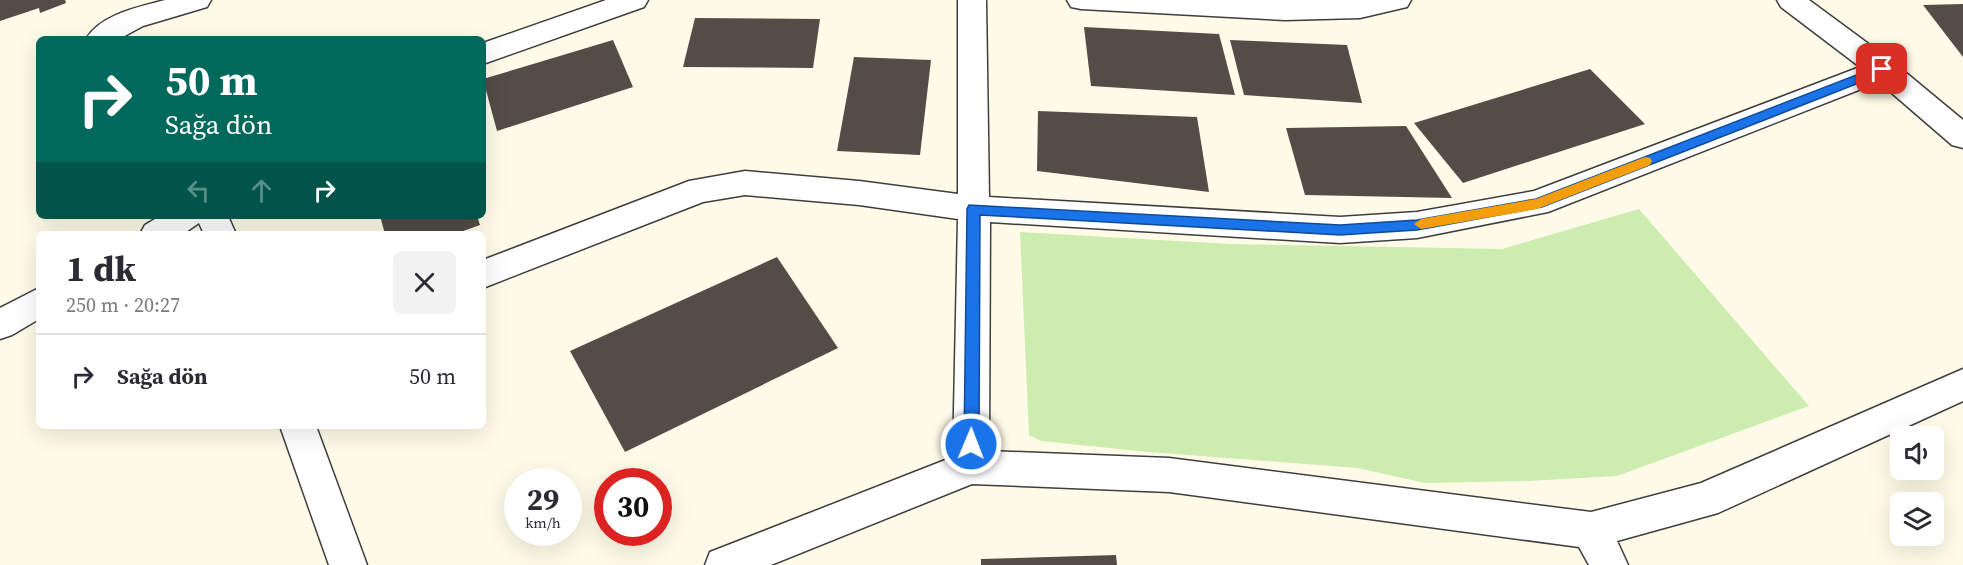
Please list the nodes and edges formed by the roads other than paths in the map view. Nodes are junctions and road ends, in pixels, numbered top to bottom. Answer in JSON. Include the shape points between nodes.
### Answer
{"nodes":[{"id":1,"x":196,"y":0,"type":"edge"},
{"id":2,"x":634,"y":0,"type":"edge"},
{"id":3,"x":972,"y":0,"type":"edge"},
{"id":4,"x":1081,"y":0,"type":"edge"},
{"id":5,"x":1397,"y":0,"type":"edge"},
{"id":6,"x":1791,"y":0,"type":"edge"},
{"id":7,"x":103,"y":36,"type":"edge"},
{"id":8,"x":486,"y":53,"type":"edge"},
{"id":9,"x":1882,"y":69,"type":"junction"},
{"id":10,"x":1963,"y":137,"type":"edge"},
{"id":11,"x":974,"y":209,"type":"junction"},
{"id":12,"x":182,"y":219,"type":"edge"},
{"id":13,"x":161,"y":231,"type":"edge"},
{"id":14,"x":486,"y":273,"type":"edge"},
{"id":15,"x":36,"y":305,"type":"edge"},
{"id":16,"x":0,"y":325,"type":"edge"},
{"id":17,"x":1963,"y":384,"type":"edge"},
{"id":18,"x":299,"y":429,"type":"edge"},
{"id":19,"x":971,"y":467,"type":"junction"},
{"id":20,"x":1591,"y":530,"type":"junction"},
{"id":21,"x":348,"y":565,"type":"edge"},
{"id":22,"x":724,"y":565,"type":"edge"},
{"id":23,"x":1609,"y":565,"type":"edge"}],
"edges":[{"from":1,"to":7,"type":"street","via":[[133,21]]},
{"from":2,"to":8,"type":"street"},
{"from":3,"to":11,"type":"street"},
{"from":4,"to":5,"type":"street","via":[[1285,11],[1360,9]]},
{"from":6,"to":9,"type":"street"},
{"from":9,"to":10,"type":"street"},
{"from":9,"to":11,"type":"street","via":[[1537,203],[1417,225],[1340,230]]},
{"from":11,"to":14,"type":"street","via":[[745,183],[700,190]]},
{"from":11,"to":19,"type":"street"},
{"from":12,"to":13,"type":"street"},
{"from":15,"to":16,"type":"street"},
{"from":17,"to":20,"type":"street","via":[[1705,501]]},
{"from":18,"to":21,"type":"street"},
{"from":19,"to":20,"type":"street","via":[[1169,475]]},
{"from":19,"to":22,"type":"street"},
{"from":20,"to":23,"type":"street"}]}
